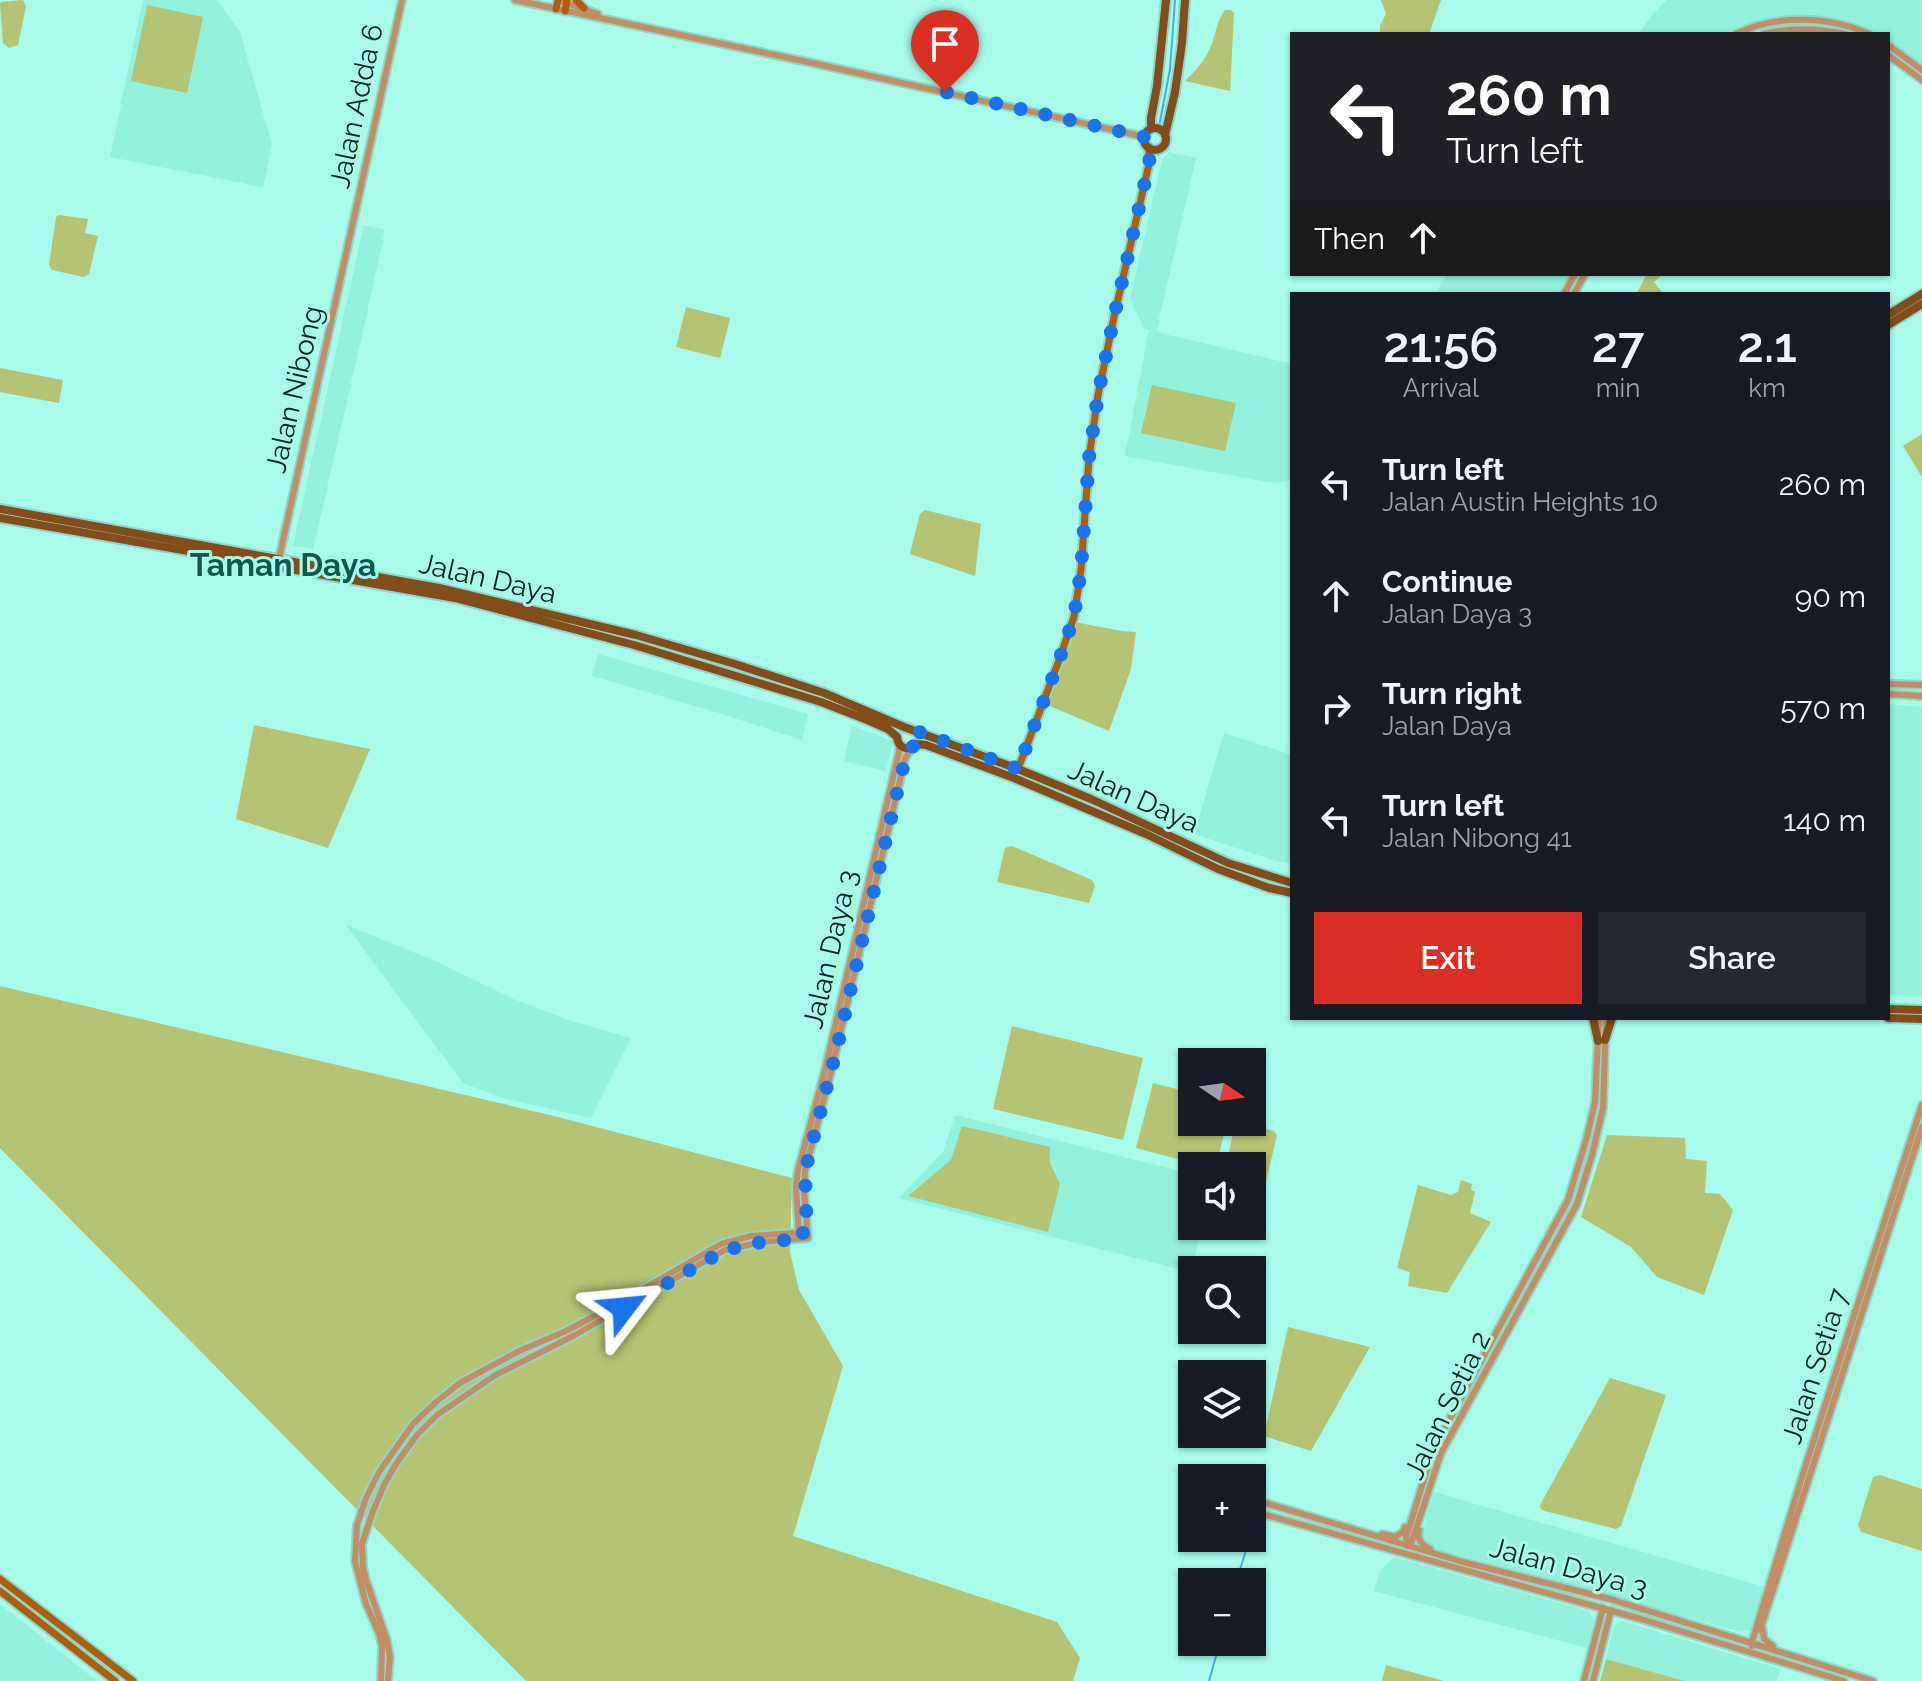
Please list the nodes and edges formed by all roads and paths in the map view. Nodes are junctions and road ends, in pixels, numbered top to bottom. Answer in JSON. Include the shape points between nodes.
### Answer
{"nodes":[{"id":1,"x":402,"y":0,"type":"edge"},
{"id":2,"x":515,"y":0,"type":"edge"},
{"id":3,"x":576,"y":0,"type":"edge"},
{"id":4,"x":1166,"y":0,"type":"edge"},
{"id":5,"x":1185,"y":0,"type":"edge"},
{"id":6,"x":561,"y":3,"type":"edge"},
{"id":7,"x":584,"y":8,"type":"junction"},
{"id":8,"x":613,"y":20,"type":"junction"},
{"id":9,"x":1741,"y":32,"type":"edge"},
{"id":10,"x":1773,"y":32,"type":"edge"},
{"id":11,"x":1835,"y":32,"type":"edge"},
{"id":12,"x":1863,"y":32,"type":"edge"},
{"id":13,"x":1890,"y":46,"type":"edge"},
{"id":14,"x":1890,"y":56,"type":"edge"},
{"id":15,"x":1922,"y":70,"type":"edge"},
{"id":16,"x":1922,"y":80,"type":"edge"},
{"id":17,"x":1151,"y":129,"type":"junction"},
{"id":18,"x":1165,"y":135,"type":"junction"},
{"id":19,"x":1145,"y":137,"type":"junction"},
{"id":20,"x":1153,"y":148,"type":"junction"},
{"id":21,"x":354,"y":221,"type":"joint"},
{"id":22,"x":1922,"y":294,"type":"edge"},
{"id":23,"x":1922,"y":304,"type":"edge"},
{"id":24,"x":1890,"y":314,"type":"edge"},
{"id":25,"x":1890,"y":324,"type":"edge"},
{"id":26,"x":0,"y":509,"type":"edge"},
{"id":27,"x":0,"y":518,"type":"edge"},
{"id":28,"x":278,"y":563,"type":"junction"},
{"id":29,"x":1890,"y":684,"type":"edge"},
{"id":30,"x":1922,"y":685,"type":"edge"},
{"id":31,"x":1890,"y":694,"type":"edge"},
{"id":32,"x":1922,"y":696,"type":"edge"},
{"id":33,"x":910,"y":729,"type":"junction"},
{"id":34,"x":898,"y":741,"type":"junction"},
{"id":35,"x":913,"y":746,"type":"junction"},
{"id":36,"x":1018,"y":769,"type":"junction"},
{"id":37,"x":1290,"y":882,"type":"edge"},
{"id":38,"x":1290,"y":893,"type":"edge"},
{"id":39,"x":1890,"y":1009,"type":"edge"},
{"id":40,"x":1922,"y":1010,"type":"edge"},
{"id":41,"x":1890,"y":1018,"type":"edge"},
{"id":42,"x":1922,"y":1019,"type":"edge"},
{"id":43,"x":1597,"y":1020,"type":"edge"},
{"id":44,"x":1608,"y":1020,"type":"edge"},
{"id":45,"x":1602,"y":1040,"type":"junction"},
{"id":46,"x":1922,"y":1105,"type":"edge"},
{"id":47,"x":1602,"y":1115,"type":"junction"},
{"id":48,"x":1922,"y":1127,"type":"edge"},
{"id":49,"x":1589,"y":1133,"type":"junction"},
{"id":50,"x":1592,"y":1155,"type":"junction"},
{"id":51,"x":803,"y":1163,"type":"junction"},
{"id":52,"x":797,"y":1209,"type":"junction"},
{"id":53,"x":778,"y":1234,"type":"junction"},
{"id":54,"x":799,"y":1237,"type":"junction"},
{"id":55,"x":1423,"y":1494,"type":"junction"},
{"id":56,"x":1266,"y":1503,"type":"edge"},
{"id":57,"x":1266,"y":1515,"type":"edge"},
{"id":58,"x":1351,"y":1529,"type":"junction"},
{"id":59,"x":1348,"y":1538,"type":"junction"},
{"id":60,"x":1408,"y":1546,"type":"junction"},
{"id":61,"x":1441,"y":1555,"type":"junction"},
{"id":62,"x":1453,"y":1568,"type":"junction"},
{"id":63,"x":0,"y":1579,"type":"edge"},
{"id":64,"x":1570,"y":1590,"type":"junction"},
{"id":65,"x":0,"y":1591,"type":"edge"},
{"id":66,"x":1580,"y":1602,"type":"junction"},
{"id":67,"x":1607,"y":1608,"type":"junction"},
{"id":68,"x":1647,"y":1611,"type":"junction"},
{"id":69,"x":1641,"y":1619,"type":"junction"},
{"id":70,"x":1760,"y":1624,"type":"junction"},
{"id":71,"x":1601,"y":1633,"type":"junction"},
{"id":72,"x":1727,"y":1634,"type":"junction"},
{"id":73,"x":1754,"y":1644,"type":"junction"},
{"id":74,"x":1733,"y":1646,"type":"junction"},
{"id":75,"x":1783,"y":1652,"type":"junction"},
{"id":76,"x":1772,"y":1659,"type":"junction"},
{"id":77,"x":115,"y":1681,"type":"edge"},
{"id":78,"x":133,"y":1681,"type":"edge"},
{"id":79,"x":381,"y":1681,"type":"edge"},
{"id":80,"x":388,"y":1681,"type":"edge"},
{"id":81,"x":1584,"y":1681,"type":"edge"},
{"id":82,"x":1593,"y":1681,"type":"edge"},
{"id":83,"x":1844,"y":1681,"type":"edge"},
{"id":84,"x":1873,"y":1681,"type":"edge"}],
"edges":[{"from":1,"to":21,"type":"street","name":"Jalan Adda 6"},
{"from":2,"to":6,"type":"street"},
{"from":3,"to":7,"type":"main road"},
{"from":4,"to":17,"type":"main road"},
{"from":5,"to":18,"type":"main road"},
{"from":6,"to":7,"type":"street"},
{"from":6,"to":8,"type":"street"},
{"from":7,"to":8,"type":"street"},
{"from":8,"to":19,"type":"street"},
{"from":9,"to":12,"type":"street","via":[[1784,21],[1835,22]]},
{"from":10,"to":11,"type":"street"},
{"from":13,"to":15,"type":"street"},
{"from":14,"to":16,"type":"street"},
{"from":17,"to":18,"type":"main road"},
{"from":17,"to":19,"type":"main road"},
{"from":18,"to":20,"type":"main road","via":[[1161,148]]},
{"from":19,"to":20,"type":"main road"},
{"from":20,"to":36,"type":"main road","via":[[1098,395],[1074,617]]},
{"from":21,"to":28,"type":"street","name":"Jalan Nibong"},
{"from":22,"to":24,"type":"main road"},
{"from":23,"to":25,"type":"main road"},
{"from":26,"to":28,"type":"main road","name":"Jalan Daya"},
{"from":27,"to":28,"type":"main road","name":"Jalan Daya"},
{"from":28,"to":33,"type":"main road","name":"Jalan Daya","via":[[439,588],[636,635],[824,693]]},
{"from":28,"to":34,"type":"main road","name":"Jalan Daya","via":[[455,598],[634,645],[821,702],[888,729]]},
{"from":29,"to":30,"type":"street"},
{"from":31,"to":32,"type":"street"},
{"from":33,"to":34,"type":"main road","via":[[900,731]]},
{"from":33,"to":35,"type":"main road","via":[[917,736]]},
{"from":33,"to":36,"type":"main road","name":"Jalan Daya"},
{"from":34,"to":35,"type":"main road","via":[[904,748]]},
{"from":34,"to":51,"type":"street","name":"Jalan Daya 3"},
{"from":35,"to":38,"type":"main road","name":"Jalan Daya","via":[[926,745],[1014,778],[1218,869]]},
{"from":35,"to":51,"type":"street","name":"Jalan Daya 3","via":[[905,759],[830,1076]]},
{"from":36,"to":37,"type":"main road","name":"Jalan Daya","via":[[1228,863]]},
{"from":39,"to":40,"type":"main road"},
{"from":41,"to":42,"type":"main road"},
{"from":43,"to":45,"type":"main road"},
{"from":44,"to":45,"type":"main road"},
{"from":45,"to":47,"type":"street","name":"Jalan Setia 2"},
{"from":45,"to":49,"type":"street","name":"Jalan Setia 2"},
{"from":46,"to":70,"type":"street","name":"Jalan Setia 7"},
{"from":47,"to":49,"type":"street"},
{"from":47,"to":50,"type":"street","name":"Jalan Setia 2"},
{"from":48,"to":70,"type":"street","name":"Jalan Setia 7"},
{"from":49,"to":50,"type":"street"},
{"from":49,"to":55,"type":"street","name":"Jalan Setia 2","via":[[1568,1200],[1433,1450]]},
{"from":50,"to":55,"type":"street","name":"Jalan Setia 2","via":[[1577,1204]]},
{"from":51,"to":52,"type":"street","via":[[797,1178]]},
{"from":51,"to":54,"type":"street","via":[[808,1235]]},
{"from":52,"to":53,"type":"street","via":[[791,1228]]},
{"from":52,"to":54,"type":"street"},
{"from":53,"to":54,"type":"street"},
{"from":53,"to":79,"type":"street","via":[[721,1244],[621,1302],[460,1383],[413,1424],[379,1472],[357,1525],[355,1561],[382,1646]]},
{"from":54,"to":80,"type":"street","via":[[725,1250],[494,1376],[417,1435],[384,1485],[362,1544],[366,1580],[387,1640]]},
{"from":55,"to":58,"type":"street","via":[[1395,1537]]},
{"from":55,"to":60,"type":"street","name":"Jalan Setia 2"},
{"from":55,"to":61,"type":"street","via":[[1418,1537]]},
{"from":56,"to":58,"type":"street","name":"Jalan Daya 3"},
{"from":57,"to":59,"type":"street","name":"Jalan Daya 3"},
{"from":58,"to":60,"type":"street","name":"Jalan Daya 3"},
{"from":59,"to":60,"type":"street"},
{"from":59,"to":62,"type":"street","name":"Jalan Daya 3"},
{"from":60,"to":61,"type":"street","name":"Jalan Daya 3"},
{"from":60,"to":62,"type":"street","via":[[1417,1556]]},
{"from":61,"to":64,"type":"street","name":"Jalan Daya 3"},
{"from":62,"to":66,"type":"street","name":"Jalan Daya 3"},
{"from":63,"to":78,"type":"main road"},
{"from":64,"to":67,"type":"street","via":[[1606,1602]]},
{"from":64,"to":68,"type":"street","name":"Jalan Daya 3"},
{"from":65,"to":77,"type":"main road"},
{"from":66,"to":67,"type":"street","name":"Jalan Daya 3"},
{"from":66,"to":71,"type":"street","via":[[1594,1609]]},
{"from":67,"to":68,"type":"street"},
{"from":67,"to":69,"type":"street","name":"Jalan Daya 3"},
{"from":67,"to":71,"type":"street"},
{"from":68,"to":72,"type":"street","name":"Jalan Daya 3"},
{"from":69,"to":71,"type":"street","via":[[1618,1617]]},
{"from":69,"to":74,"type":"street","name":"Jalan Daya 3"},
{"from":70,"to":72,"type":"street","via":[[1747,1634]]},
{"from":70,"to":73,"type":"street","name":"Jalan Setia 7"},
{"from":70,"to":75,"type":"street","via":[[1764,1639]]},
{"from":71,"to":81,"type":"street"},
{"from":71,"to":82,"type":"street"},
{"from":72,"to":73,"type":"street","name":"Jalan Daya 3"},
{"from":73,"to":74,"type":"street"},
{"from":73,"to":75,"type":"street","name":"Jalan Daya 3"},
{"from":73,"to":76,"type":"street"},
{"from":74,"to":76,"type":"street","name":"Jalan Daya 3"},
{"from":75,"to":84,"type":"street","name":"Jalan Daya 3"},
{"from":76,"to":83,"type":"street","name":"Jalan Daya 3"}]}
